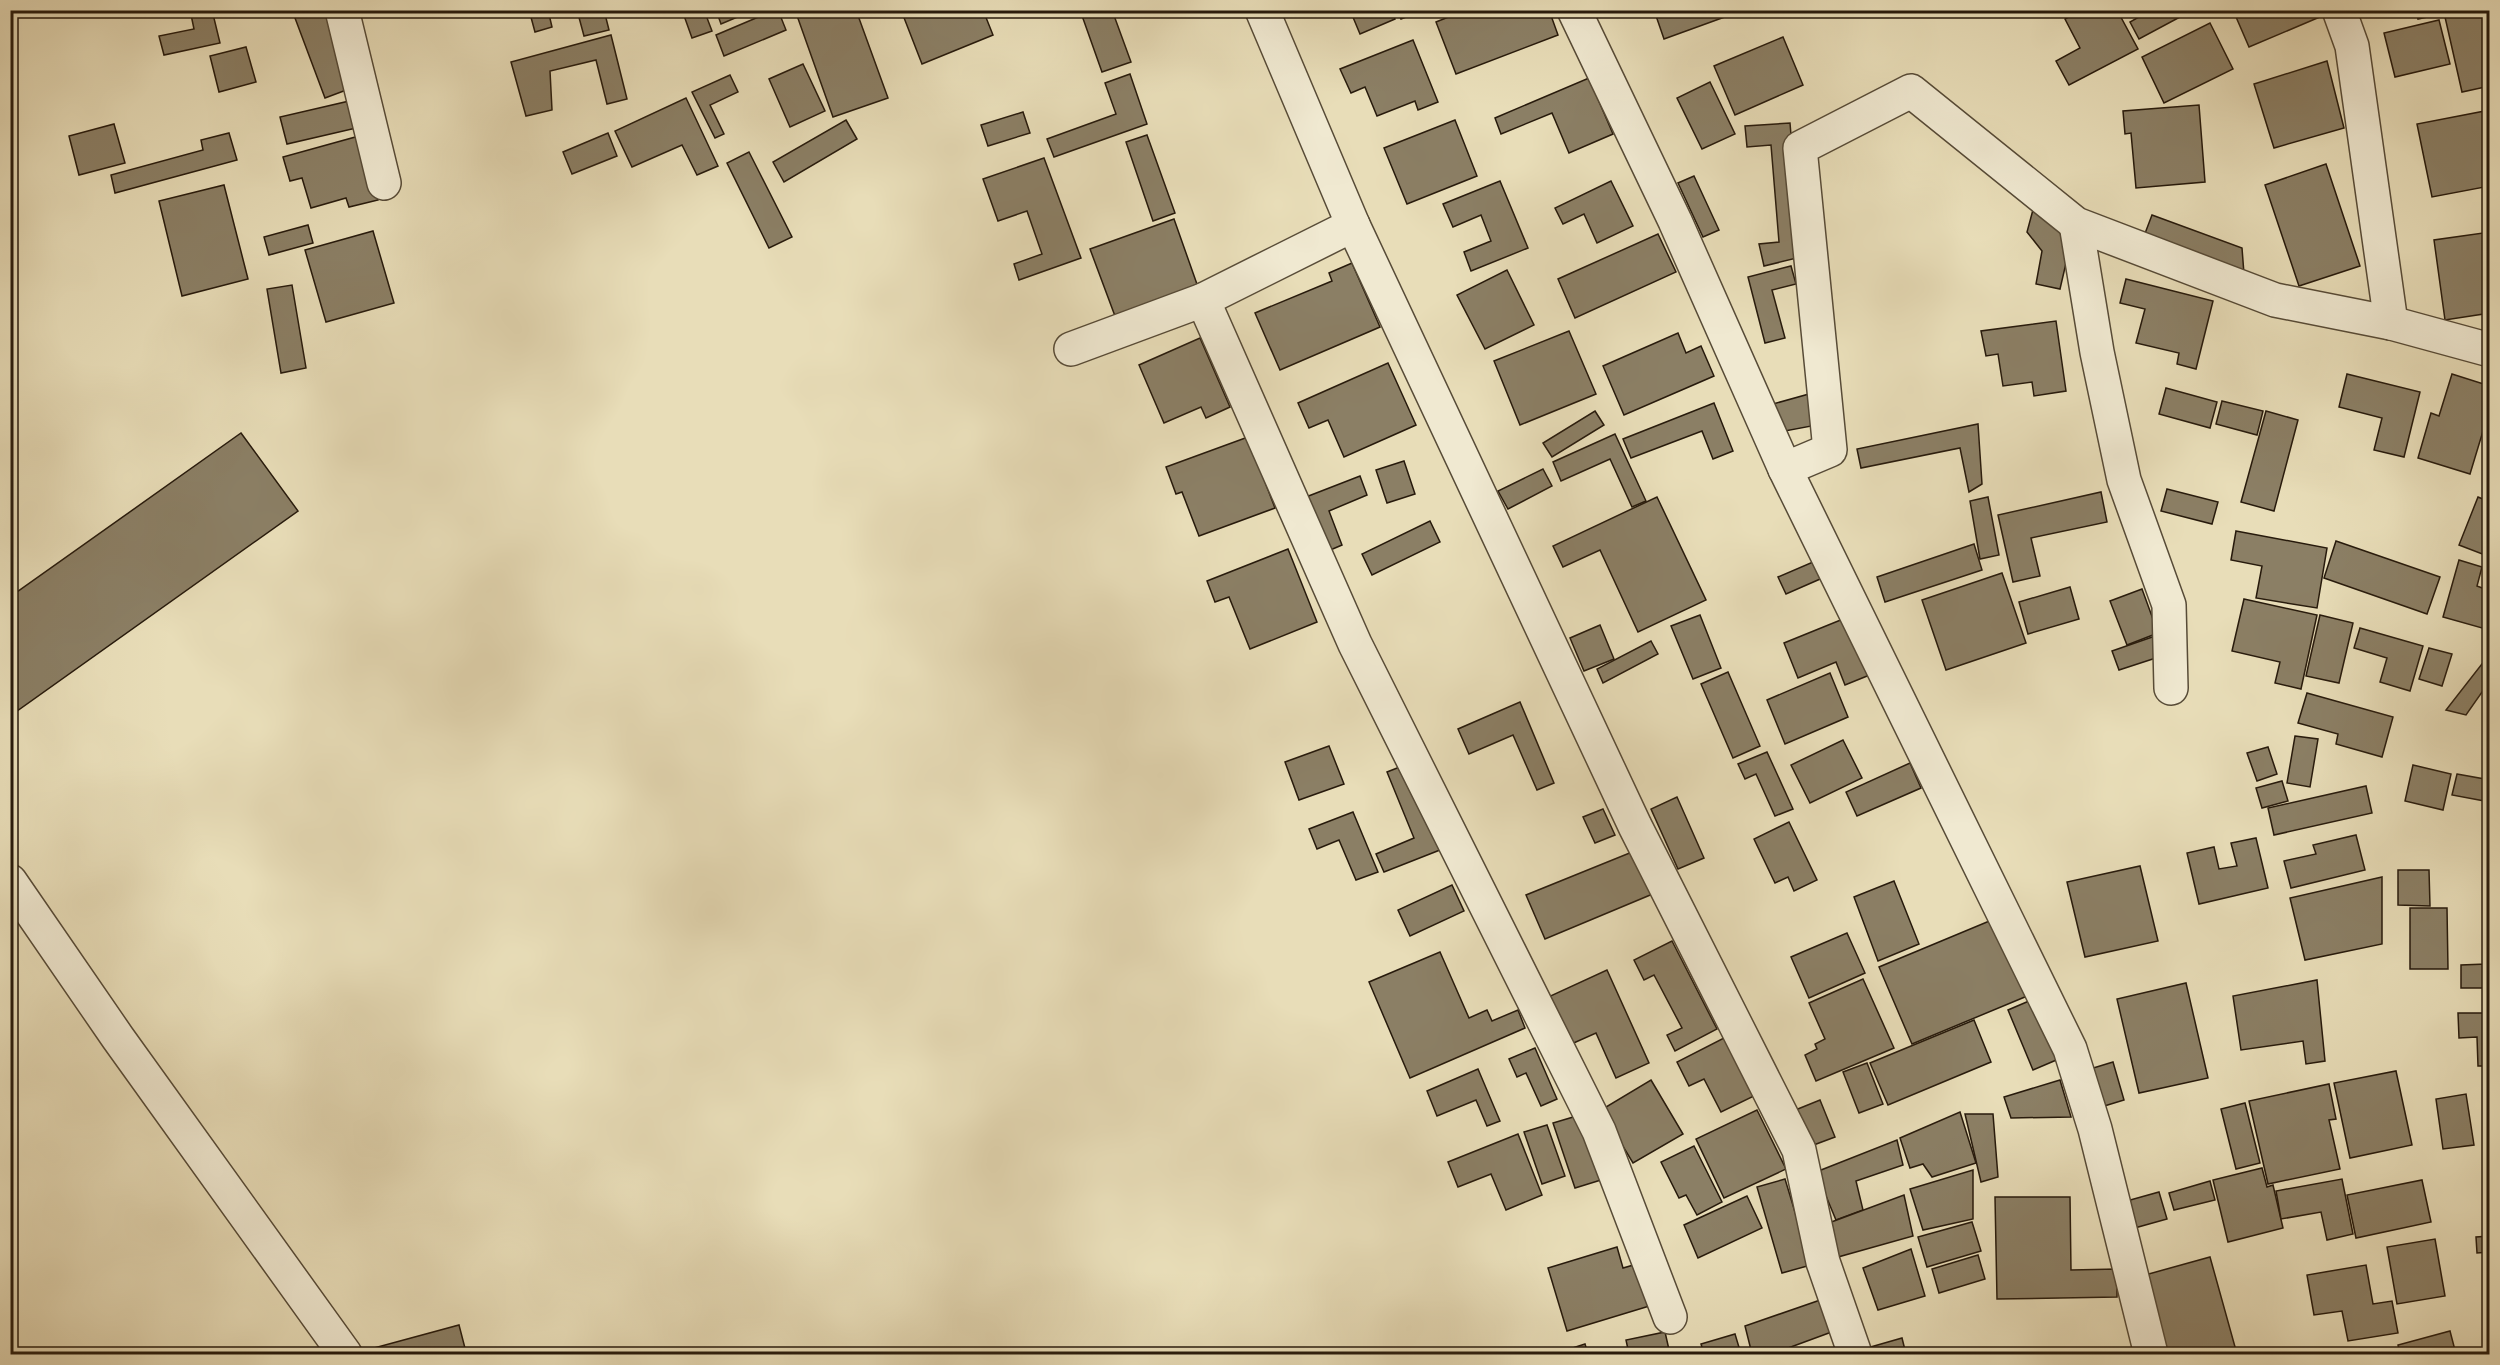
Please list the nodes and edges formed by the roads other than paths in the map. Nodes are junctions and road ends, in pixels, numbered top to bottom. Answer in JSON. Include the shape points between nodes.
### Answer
{"nodes":[{"id":1,"x":342,"y":10,"type":"edge"},
{"id":2,"x":1262,"y":10,"type":"edge"},
{"id":3,"x":1574,"y":10,"type":"edge"},
{"id":4,"x":2339,"y":10,"type":"edge"},
{"id":5,"x":384,"y":183,"type":"dead end"},
{"id":6,"x":2076,"y":224,"type":"junction"},
{"id":7,"x":1353,"y":225,"type":"junction"},
{"id":8,"x":1203,"y":300,"type":"junction"},
{"id":9,"x":2391,"y":323,"type":"junction"},
{"id":10,"x":1071,"y":349,"type":"dead end"},
{"id":11,"x":2490,"y":350,"type":"edge"},
{"id":12,"x":1785,"y":469,"type":"junction"},
{"id":13,"x":2171,"y":688,"type":"dead end"},
{"id":14,"x":10,"y":881,"type":"edge"},
{"id":15,"x":1671,"y":1317,"type":"dead end"},
{"id":16,"x":345,"y":1354,"type":"edge"},
{"id":17,"x":1855,"y":1354,"type":"edge"},
{"id":18,"x":2151,"y":1354,"type":"edge"}],
"edges":[{"from":1,"to":5,"type":"street"},
{"from":2,"to":7,"type":"street"},
{"from":3,"to":12,"type":"street","via":[[1676,221]]},
{"from":4,"to":9,"type":"street","via":[[2352,46]]},
{"from":6,"to":9,"type":"street","via":[[2275,300]]},
{"from":6,"to":12,"type":"street","via":[[1911,91],[1800,148],[1830,450]]},
{"from":6,"to":13,"type":"street","via":[[2124,480],[2169,605]]},
{"from":7,"to":8,"type":"street"},
{"from":7,"to":17,"type":"street","via":[[1635,826],[1799,1150],[1823,1262]]},
{"from":8,"to":10,"type":"street"},
{"from":8,"to":15,"type":"street","via":[[1355,644],[1599,1131]]},
{"from":9,"to":11,"type":"street"},
{"from":12,"to":18,"type":"street","via":[[2070,1049],[2096,1129]]},
{"from":14,"to":16,"type":"street"}]}
